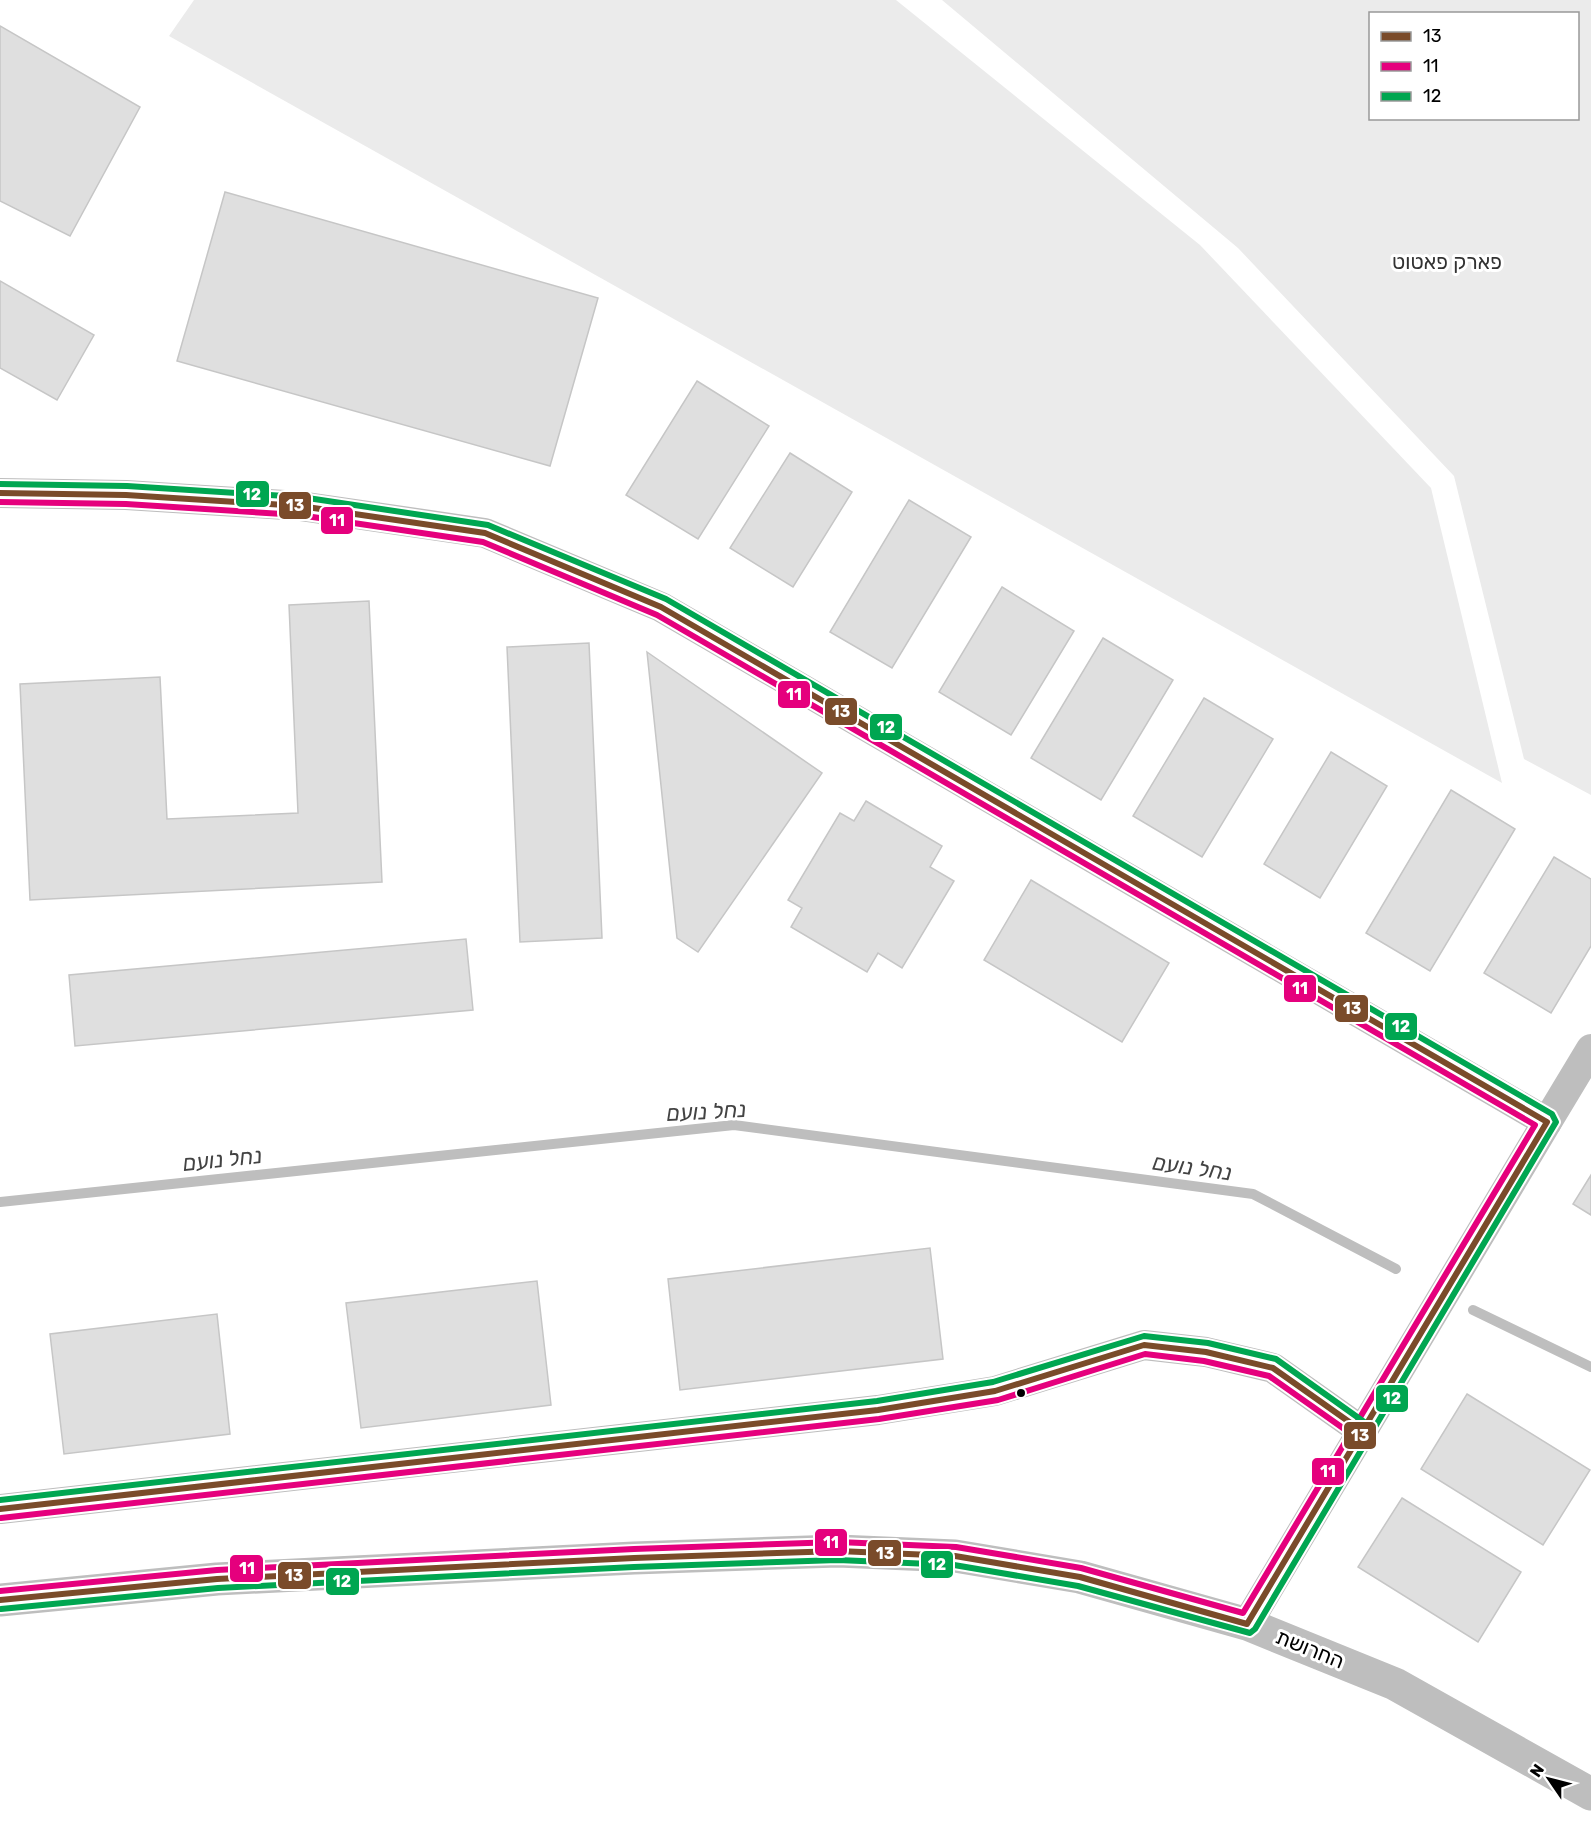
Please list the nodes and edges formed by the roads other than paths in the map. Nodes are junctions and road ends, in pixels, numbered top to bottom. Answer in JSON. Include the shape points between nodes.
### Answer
{"nodes":[{"id":1,"x":0,"y":493,"type":"edge"},
{"id":2,"x":1591,"y":1049,"type":"edge"},
{"id":3,"x":1547,"y":1122,"type":"junction"},
{"id":4,"x":1362,"y":1431,"type":"junction"},
{"id":5,"x":0,"y":1509,"type":"edge"},
{"id":6,"x":0,"y":1600,"type":"edge"},
{"id":7,"x":1247,"y":1624,"type":"junction"},
{"id":8,"x":1591,"y":1794,"type":"edge"}],
"edges":[{"from":1,"to":3,"type":"street","via":[[126,495],[300,506],[485,533],[661,607]]},
{"from":2,"to":3,"type":"street"},
{"from":3,"to":4,"type":"street"},
{"from":4,"to":5,"type":"street","via":[[1273,1368],[1206,1352],[1143,1345],[995,1392],[878,1410]]},
{"from":4,"to":7,"type":"street"},
{"from":6,"to":7,"type":"street","name":"החרושת","via":[[217,1579],[838,1551],[955,1556],[1068,1575]]},
{"from":7,"to":8,"type":"street","name":"החרושת","via":[[1395,1684]]}]}
